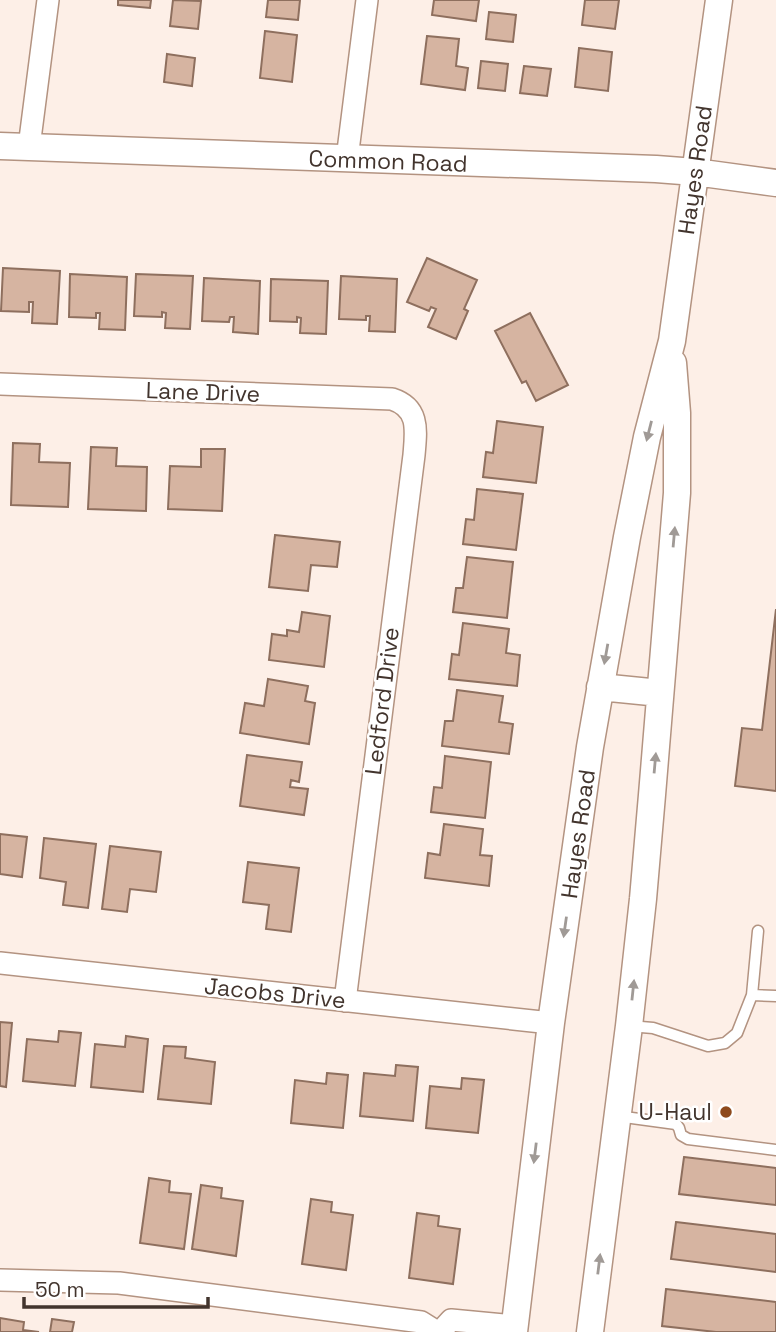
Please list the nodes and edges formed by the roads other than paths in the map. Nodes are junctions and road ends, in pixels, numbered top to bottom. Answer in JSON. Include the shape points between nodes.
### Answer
{"nodes":[{"id":1,"x":48,"y":0,"type":"edge"},
{"id":2,"x":367,"y":0,"type":"edge"},
{"id":3,"x":719,"y":0,"type":"edge"},
{"id":4,"x":0,"y":146,"type":"edge"},
{"id":5,"x":29,"y":147,"type":"junction"},
{"id":6,"x":347,"y":159,"type":"junction"},
{"id":7,"x":695,"y":172,"type":"junction"},
{"id":8,"x":776,"y":183,"type":"edge"},
{"id":9,"x":672,"y":341,"type":"junction"},
{"id":10,"x":0,"y":383,"type":"edge"},
{"id":11,"x":405,"y":404,"type":"joint"},
{"id":12,"x":600,"y":687,"type":"junction"},
{"id":13,"x":660,"y":694,"type":"junction"},
{"id":14,"x":758,"y":932,"type":"dead end"},
{"id":15,"x":0,"y":963,"type":"edge"},
{"id":16,"x":752,"y":995,"type":"junction"},
{"id":17,"x":776,"y":996,"type":"edge"},
{"id":18,"x":345,"y":1001,"type":"junction"},
{"id":19,"x":551,"y":1023,"type":"junction"},
{"id":20,"x":629,"y":1026,"type":"junction"},
{"id":21,"x":617,"y":1116,"type":"junction"},
{"id":22,"x":776,"y":1150,"type":"edge"},
{"id":23,"x":0,"y":1280,"type":"edge"},
{"id":24,"x":514,"y":1329,"type":"edge"},
{"id":25,"x":439,"y":1332,"type":"edge"},
{"id":26,"x":590,"y":1332,"type":"edge"}],
"edges":[{"from":1,"to":5,"type":"street"},
{"from":2,"to":6,"type":"street"},
{"from":3,"to":7,"type":"street","name":"Hayes Road"},
{"from":4,"to":5,"type":"street","name":"Common Road"},
{"from":5,"to":6,"type":"street","name":"Common Road"},
{"from":6,"to":7,"type":"street","name":"Common Road"},
{"from":7,"to":8,"type":"street","name":"Common Road"},
{"from":7,"to":9,"type":"street","name":"Hayes Road"},
{"from":9,"to":12,"type":"street","name":"Hayes Road","one_way":true,"via":[[647,437]]},
{"from":13,"to":9,"type":"street","name":"Hayes Road","one_way":true,"via":[[677,493]]},
{"from":10,"to":11,"type":"street","name":"Lane Drive","via":[[380,398]]},
{"from":11,"to":18,"type":"street","name":"Ledford Drive","via":[[414,417],[416,436]]},
{"from":12,"to":13,"type":"street"},
{"from":12,"to":19,"type":"street","name":"Hayes Road","one_way":true},
{"from":20,"to":13,"type":"street","name":"Hayes Road","one_way":true},
{"from":14,"to":16,"type":"lane"},
{"from":15,"to":18,"type":"street","name":"Jacobs Drive"},
{"from":16,"to":17,"type":"lane"},
{"from":16,"to":20,"type":"lane","via":[[737,1033],[725,1043],[708,1046],[653,1028]]},
{"from":18,"to":19,"type":"street","name":"Jacobs Drive"},
{"from":19,"to":24,"type":"street","name":"Hayes Road","one_way":true},
{"from":20,"to":21,"type":"street","name":"Hayes Road"},
{"from":21,"to":22,"type":"lane","via":[[676,1124],[688,1139]]},
{"from":26,"to":21,"type":"street","name":"Hayes Road","one_way":true},
{"from":23,"to":25,"type":"street","via":[[119,1283],[421,1322]]},
{"from":24,"to":25,"type":"street","via":[[451,1320]]}]}
